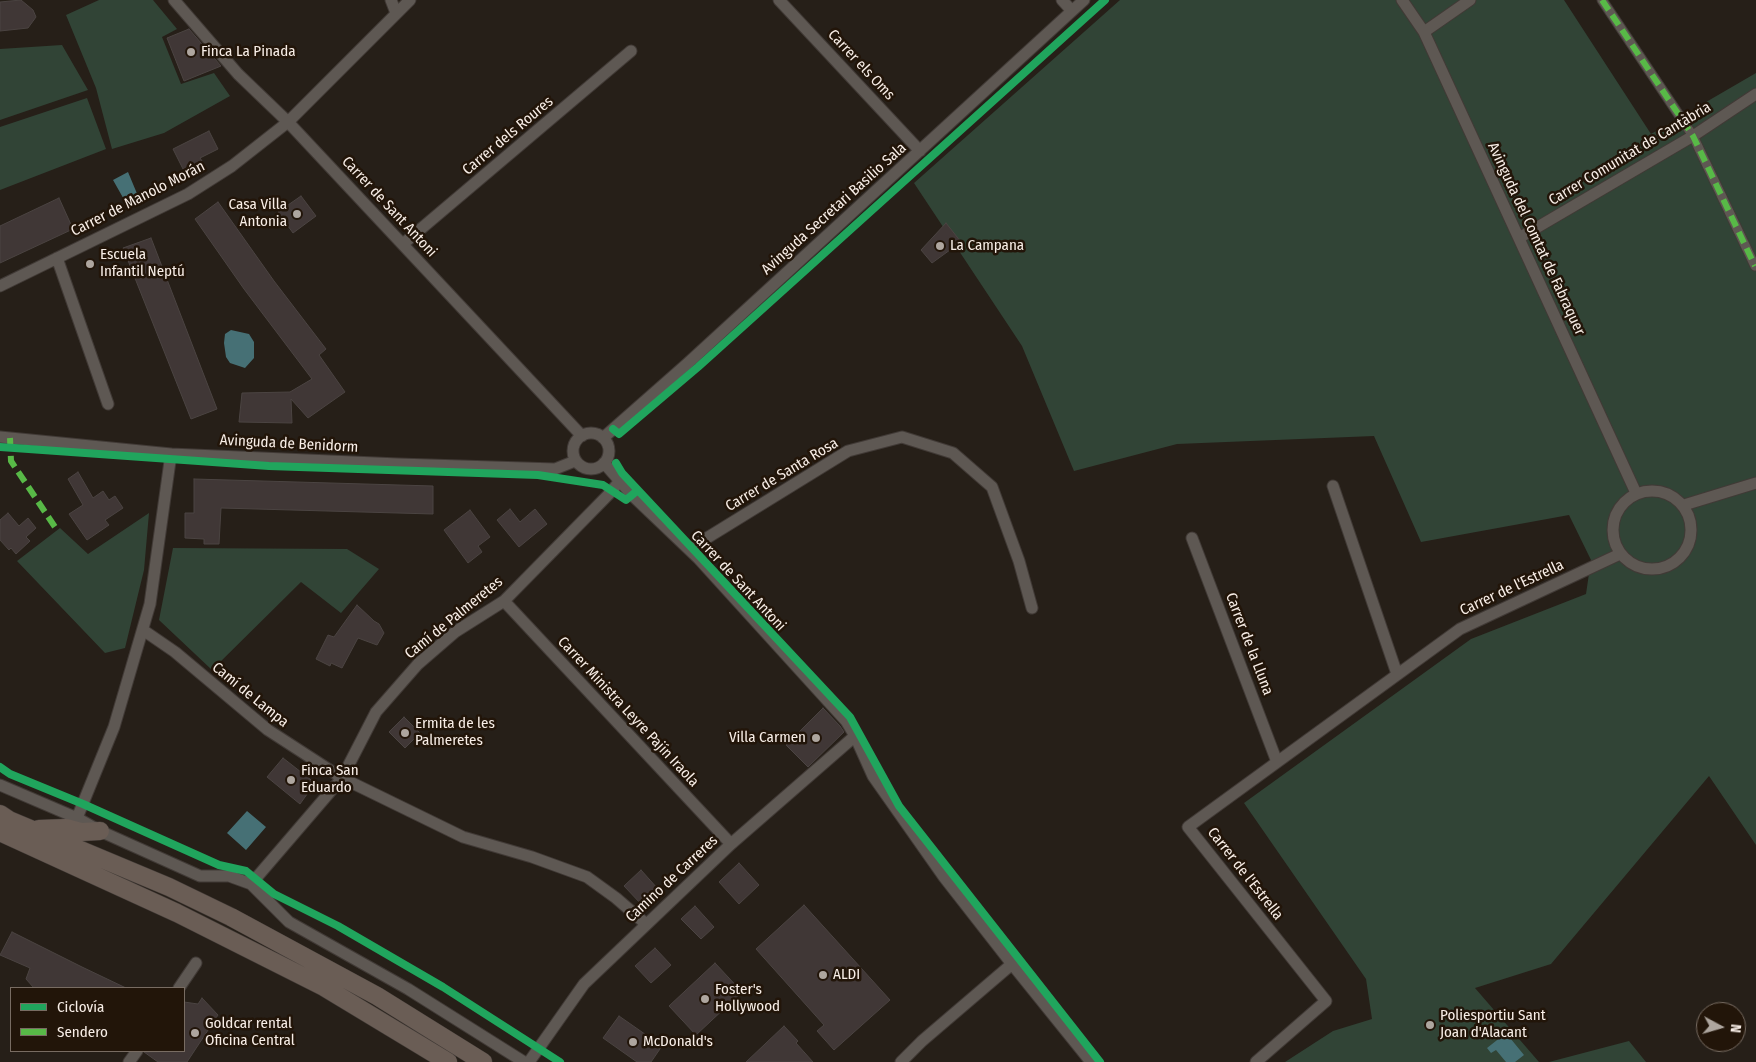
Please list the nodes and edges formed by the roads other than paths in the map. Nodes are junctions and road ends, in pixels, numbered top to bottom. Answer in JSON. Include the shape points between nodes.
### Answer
{"nodes":[{"id":1,"x":174,"y":0,"type":"edge"},
{"id":2,"x":391,"y":0,"type":"edge"},
{"id":3,"x":410,"y":0,"type":"edge"},
{"id":4,"x":779,"y":0,"type":"edge"},
{"id":5,"x":1062,"y":0,"type":"edge"},
{"id":6,"x":1084,"y":0,"type":"edge"},
{"id":7,"x":1402,"y":0,"type":"edge"},
{"id":8,"x":1470,"y":0,"type":"edge"},
{"id":9,"x":1602,"y":0,"type":"edge"},
{"id":10,"x":1072,"y":11,"type":"junction"},
{"id":11,"x":396,"y":12,"type":"junction"},
{"id":12,"x":1424,"y":32,"type":"junction"},
{"id":13,"x":631,"y":51,"type":"dead end"},
{"id":14,"x":1756,"y":94,"type":"edge"},
{"id":15,"x":288,"y":122,"type":"junction"},
{"id":16,"x":1693,"y":136,"type":"junction"},
{"id":17,"x":920,"y":151,"type":"junction"},
{"id":18,"x":1519,"y":238,"type":"junction"},
{"id":19,"x":403,"y":244,"type":"junction"},
{"id":20,"x":57,"y":258,"type":"junction"},
{"id":21,"x":1755,"y":266,"type":"edge"},
{"id":22,"x":0,"y":286,"type":"edge"},
{"id":23,"x":108,"y":404,"type":"dead end"},
{"id":24,"x":582,"y":436,"type":"junction"},
{"id":25,"x":0,"y":437,"type":"edge"},
{"id":26,"x":603,"y":438,"type":"junction"},
{"id":27,"x":171,"y":454,"type":"junction"},
{"id":28,"x":575,"y":461,"type":"junction"},
{"id":29,"x":604,"y":463,"type":"junction"},
{"id":30,"x":619,"y":482,"type":"junction"},
{"id":31,"x":1756,"y":483,"type":"edge"},
{"id":32,"x":1333,"y":486,"type":"dead end"},
{"id":33,"x":1636,"y":493,"type":"junction"},
{"id":34,"x":1684,"y":505,"type":"junction"},
{"id":35,"x":1192,"y":538,"type":"dead end"},
{"id":36,"x":689,"y":550,"type":"junction"},
{"id":37,"x":1620,"y":554,"type":"junction"},
{"id":38,"x":504,"y":601,"type":"junction"},
{"id":39,"x":1032,"y":608,"type":"dead end"},
{"id":40,"x":143,"y":630,"type":"junction"},
{"id":41,"x":1397,"y":674,"type":"junction"},
{"id":42,"x":855,"y":736,"type":"junction"},
{"id":43,"x":1277,"y":762,"type":"junction"},
{"id":44,"x":342,"y":778,"type":"junction"},
{"id":45,"x":0,"y":785,"type":"edge"},
{"id":46,"x":0,"y":814,"type":"edge"},
{"id":47,"x":78,"y":818,"type":"junction"},
{"id":48,"x":32,"y":829,"type":"junction"},
{"id":49,"x":100,"y":831,"type":"junction"},
{"id":50,"x":0,"y":832,"type":"edge"},
{"id":51,"x":731,"y":844,"type":"junction"},
{"id":52,"x":251,"y":884,"type":"junction"},
{"id":53,"x":646,"y":924,"type":"junction"},
{"id":54,"x":196,"y":963,"type":"dead end"},
{"id":55,"x":1012,"y":964,"type":"junction"},
{"id":56,"x":180,"y":987,"type":"edge"},
{"id":57,"x":448,"y":1062,"type":"edge"},
{"id":58,"x":483,"y":1062,"type":"edge"},
{"id":59,"x":524,"y":1062,"type":"edge"},
{"id":60,"x":529,"y":1062,"type":"edge"},
{"id":61,"x":901,"y":1062,"type":"edge"},
{"id":62,"x":1092,"y":1062,"type":"edge"},
{"id":63,"x":1256,"y":1062,"type":"edge"}],
"edges":[{"from":1,"to":15,"type":"street","name":"Carrer de Sant Antoni","via":[[238,74]]},
{"from":2,"to":11,"type":"street"},
{"from":3,"to":11,"type":"street","name":"Carrer de Manolo Morán"},
{"from":4,"to":17,"type":"street","name":"Carrer els Oms"},
{"from":5,"to":10,"type":"street"},
{"from":6,"to":10,"type":"street","name":"Avinguda Secretari Basilio Sala"},
{"from":7,"to":12,"type":"street","name":"Avinguda del Comtat de Fabraquer"},
{"from":8,"to":12,"type":"street"},
{"from":9,"to":16,"type":"street"},
{"from":10,"to":17,"type":"street","name":"Avinguda Secretari Basilio Sala"},
{"from":11,"to":15,"type":"street","name":"Carrer de Manolo Morán"},
{"from":12,"to":18,"type":"street","name":"Avinguda del Comtat de Fabraquer"},
{"from":13,"to":19,"type":"street","name":"Carrer dels Roures"},
{"from":14,"to":16,"type":"street","name":"Carrer Comunitat de Cantàbria"},
{"from":15,"to":19,"type":"street","name":"Carrer de Sant Antoni"},
{"from":15,"to":20,"type":"street","name":"Carrer de Manolo Morán","via":[[232,166],[188,194]]},
{"from":16,"to":18,"type":"street","name":"Carrer Comunitat de Cantàbria"},
{"from":16,"to":21,"type":"street"},
{"from":17,"to":26,"type":"street","name":"Avinguda Secretari Basilio Sala"},
{"from":18,"to":33,"type":"street","name":"Avinguda del Comtat de Fabraquer"},
{"from":19,"to":24,"type":"street","name":"Carrer de Sant Antoni"},
{"from":20,"to":22,"type":"street","name":"Carrer de Manolo Morán"},
{"from":20,"to":23,"type":"street"},
{"from":24,"to":26,"type":"street","via":[[593,434]]},
{"from":24,"to":28,"type":"street","via":[[574,447]]},
{"from":25,"to":27,"type":"street","name":"Avinguda de Benidorm"},
{"from":26,"to":29,"type":"street","via":[[608,448]]},
{"from":27,"to":28,"type":"street","name":"Avinguda de Benidorm","via":[[555,469]]},
{"from":27,"to":40,"type":"street","via":[[154,582]]},
{"from":28,"to":29,"type":"street","via":[[589,469]]},
{"from":29,"to":30,"type":"street","name":"Carrer de Sant Antoni"},
{"from":30,"to":36,"type":"street","name":"Carrer de Sant Antoni"},
{"from":30,"to":38,"type":"street","name":"Camí de Palmeretes"},
{"from":31,"to":34,"type":"street"},
{"from":32,"to":41,"type":"street"},
{"from":33,"to":34,"type":"street","via":[[1662,491]]},
{"from":33,"to":37,"type":"street","via":[[1618,508],[1614,520],[1612,531]]},
{"from":34,"to":37,"type":"street","via":[[1690,516],[1691,534],[1685,552],[1676,561],[1665,567],[1647,569],[1629,562]]},
{"from":35,"to":43,"type":"street","name":"Carrer de la Lluna"},
{"from":36,"to":39,"type":"street","name":"Carrer de Santa Rosa","via":[[848,451],[902,437],[953,453],[992,488],[1019,561]]},
{"from":36,"to":42,"type":"street","name":"Carrer de Sant Antoni","via":[[846,721]]},
{"from":37,"to":41,"type":"street","name":"Carrer de l'Estrella","via":[[1460,629]]},
{"from":38,"to":44,"type":"street","name":"Camí de Palmeretes","via":[[456,632],[418,664],[376,712]]},
{"from":38,"to":51,"type":"street","name":"Carrer Ministra Leyre Pajín Iraola"},
{"from":40,"to":44,"type":"street","name":"Camí de Lampa","via":[[175,652],[268,730]]},
{"from":40,"to":47,"type":"street","via":[[114,727]]},
{"from":41,"to":43,"type":"street","name":"Carrer de l'Estrella"},
{"from":42,"to":51,"type":"street","name":"Camino de Carreres"},
{"from":42,"to":55,"type":"street","name":"Carrer de Sant Antoni","via":[[872,776],[944,877]]},
{"from":43,"to":63,"type":"street","name":"Carrer de l'Estrella","via":[[1188,826],[1326,1001]]},
{"from":44,"to":52,"type":"street","name":"Camí de Palmeretes"},
{"from":44,"to":53,"type":"street","name":"Camí de Lampa","via":[[463,837],[532,857],[587,878]]},
{"from":45,"to":47,"type":"street"},
{"from":46,"to":48,"type":"main road"},
{"from":47,"to":49,"type":"street"},
{"from":48,"to":49,"type":"main road"},
{"from":48,"to":58,"type":"main road","via":[[231,917],[377,996]]},
{"from":49,"to":52,"type":"street","via":[[200,876],[229,876]]},
{"from":50,"to":57,"type":"main road","via":[[177,913],[324,987]]},
{"from":51,"to":53,"type":"street","name":"Camino de Carreres"},
{"from":52,"to":59,"type":"street","via":[[289,922],[408,989]]},
{"from":53,"to":60,"type":"street","name":"Camino de Carreres","via":[[584,984]]},
{"from":54,"to":56,"type":"street"},
{"from":55,"to":61,"type":"street"},
{"from":55,"to":62,"type":"street","name":"Carrer de Sant Antoni"}]}
